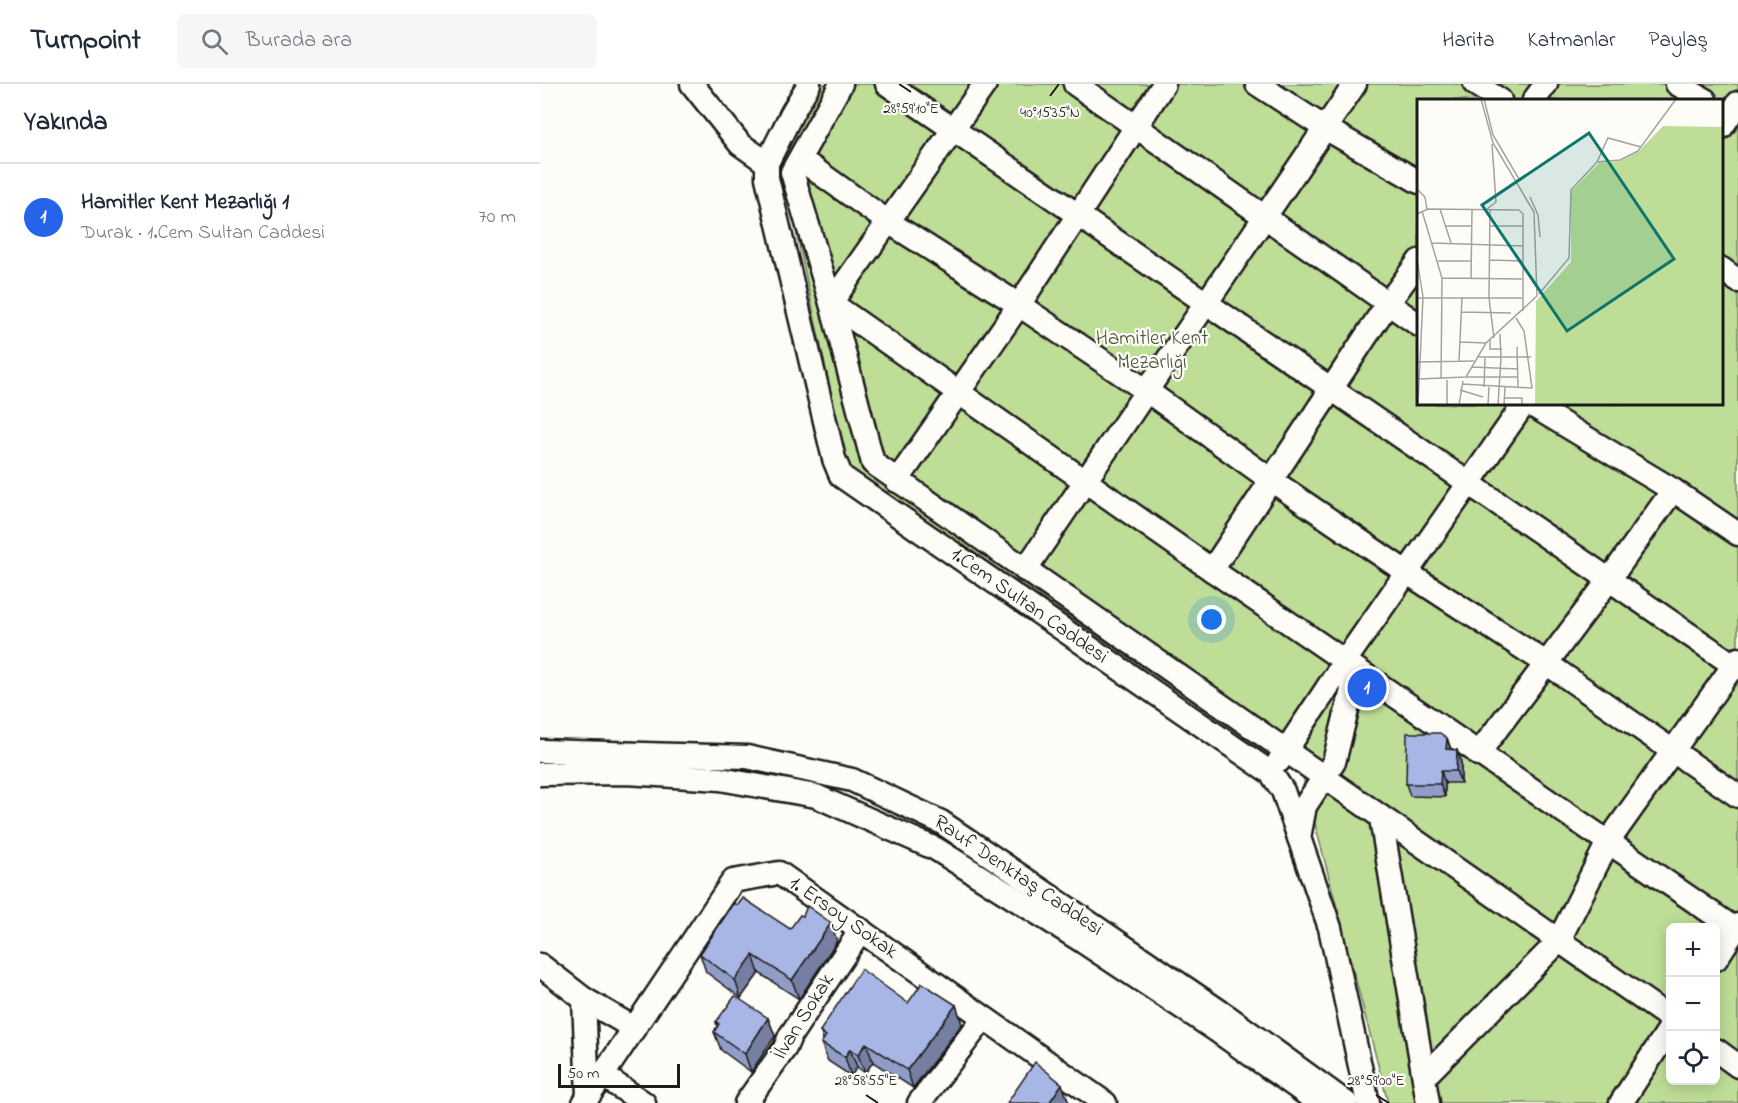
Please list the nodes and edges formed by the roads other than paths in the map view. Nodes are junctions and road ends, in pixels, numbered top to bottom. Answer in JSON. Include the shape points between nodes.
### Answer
{"nodes":[{"id":1,"x":692,"y":84,"type":"edge"},
{"id":2,"x":809,"y":84,"type":"edge"},
{"id":3,"x":841,"y":84,"type":"edge"},
{"id":4,"x":887,"y":84,"type":"edge"},
{"id":5,"x":985,"y":84,"type":"edge"},
{"id":6,"x":1075,"y":84,"type":"edge"},
{"id":7,"x":1164,"y":84,"type":"edge"},
{"id":8,"x":1257,"y":84,"type":"edge"},
{"id":9,"x":1356,"y":84,"type":"edge"},
{"id":10,"x":1475,"y":84,"type":"edge"},
{"id":11,"x":1546,"y":84,"type":"edge"},
{"id":12,"x":1677,"y":84,"type":"edge"},
{"id":13,"x":1498,"y":99,"type":"edge"},
{"id":14,"x":1535,"y":99,"type":"edge"},
{"id":15,"x":1703,"y":99,"type":"edge"},
{"id":16,"x":1136,"y":127,"type":"junction"},
{"id":17,"x":1325,"y":128,"type":"junction"},
{"id":18,"x":953,"y":129,"type":"junction"},
{"id":19,"x":800,"y":159,"type":"junction"},
{"id":20,"x":767,"y":164,"type":"junction"},
{"id":21,"x":1417,"y":181,"type":"edge"},
{"id":22,"x":1078,"y":215,"type":"junction"},
{"id":23,"x":1265,"y":217,"type":"junction"},
{"id":24,"x":887,"y":221,"type":"junction"},
{"id":25,"x":1417,"y":264,"type":"edge"},
{"id":26,"x":1723,"y":270,"type":"edge"},
{"id":27,"x":1738,"y":281,"type":"edge"},
{"id":28,"x":831,"y":303,"type":"junction"},
{"id":29,"x":1388,"y":303,"type":"junction"},
{"id":30,"x":1206,"y":304,"type":"junction"},
{"id":31,"x":1019,"y":305,"type":"junction"},
{"id":32,"x":1417,"y":324,"type":"edge"},
{"id":33,"x":1331,"y":389,"type":"junction"},
{"id":34,"x":1147,"y":391,"type":"junction"},
{"id":35,"x":958,"y":393,"type":"junction"},
{"id":36,"x":1523,"y":405,"type":"edge"},
{"id":37,"x":1532,"y":405,"type":"edge"},
{"id":38,"x":1271,"y":480,"type":"junction"},
{"id":39,"x":897,"y":481,"type":"junction"},
{"id":40,"x":1086,"y":481,"type":"junction"},
{"id":41,"x":1469,"y":484,"type":"junction"},
{"id":42,"x":1673,"y":490,"type":"junction"},
{"id":43,"x":1738,"y":534,"type":"edge"},
{"id":44,"x":1025,"y":570,"type":"junction"},
{"id":45,"x":1212,"y":570,"type":"junction"},
{"id":46,"x":1406,"y":573,"type":"junction"},
{"id":47,"x":1609,"y":580,"type":"junction"},
{"id":48,"x":1346,"y":662,"type":"junction"},
{"id":49,"x":1546,"y":663,"type":"junction"},
{"id":50,"x":1737,"y":664,"type":"edge"},
{"id":51,"x":1286,"y":750,"type":"junction"},
{"id":52,"x":1672,"y":750,"type":"junction"},
{"id":53,"x":540,"y":751,"type":"edge"},
{"id":54,"x":1478,"y":754,"type":"junction"},
{"id":55,"x":1271,"y":773,"type":"junction"},
{"id":56,"x":540,"y":774,"type":"edge"},
{"id":57,"x":1324,"y":777,"type":"junction"},
{"id":58,"x":1738,"y":796,"type":"edge"},
{"id":59,"x":1381,"y":818,"type":"junction"},
{"id":60,"x":1299,"y":839,"type":"junction"},
{"id":61,"x":1608,"y":842,"type":"junction"},
{"id":62,"x":1737,"y":928,"type":"edge"},
{"id":63,"x":861,"y":930,"type":"junction"},
{"id":64,"x":1558,"y":942,"type":"junction"},
{"id":65,"x":1720,"y":953,"type":"edge"},
{"id":66,"x":540,"y":965,"type":"edge"},
{"id":67,"x":584,"y":999,"type":"junction"},
{"id":68,"x":1666,"y":1015,"type":"edge"},
{"id":69,"x":984,"y":1019,"type":"junction"},
{"id":70,"x":634,"y":1028,"type":"junction"},
{"id":71,"x":1669,"y":1031,"type":"edge"},
{"id":72,"x":1720,"y":1053,"type":"edge"},
{"id":73,"x":1738,"y":1066,"type":"edge"},
{"id":74,"x":602,"y":1075,"type":"junction"},
{"id":75,"x":1425,"y":1076,"type":"junction"},
{"id":76,"x":1082,"y":1096,"type":"edge"},
{"id":77,"x":586,"y":1100,"type":"edge"},
{"id":78,"x":644,"y":1103,"type":"edge"},
{"id":79,"x":747,"y":1103,"type":"edge"},
{"id":80,"x":919,"y":1103,"type":"edge"},
{"id":81,"x":1105,"y":1103,"type":"edge"},
{"id":82,"x":1319,"y":1103,"type":"edge"},
{"id":83,"x":1346,"y":1103,"type":"edge"},
{"id":84,"x":1368,"y":1103,"type":"edge"},
{"id":85,"x":1428,"y":1103,"type":"edge"},
{"id":86,"x":1621,"y":1103,"type":"edge"}],
"edges":[{"from":1,"to":20,"type":"street","via":[[740,144]]},
{"from":2,"to":20,"type":"street"},
{"from":3,"to":19,"type":"street"},
{"from":4,"to":18,"type":"street"},
{"from":5,"to":18,"type":"street"},
{"from":6,"to":16,"type":"street"},
{"from":7,"to":16,"type":"street"},
{"from":8,"to":17,"type":"street"},
{"from":9,"to":17,"type":"street"},
{"from":10,"to":13,"type":"street"},
{"from":11,"to":14,"type":"street"},
{"from":12,"to":15,"type":"street"},
{"from":16,"to":22,"type":"street"},
{"from":16,"to":23,"type":"street"},
{"from":17,"to":21,"type":"street"},
{"from":17,"to":23,"type":"street"},
{"from":18,"to":22,"type":"street"},
{"from":18,"to":24,"type":"street"},
{"from":19,"to":24,"type":"street"},
{"from":19,"to":28,"type":"street","via":[[792,172]]},
{"from":20,"to":55,"type":"street","name":"1.Cem Sultan Caddesi","via":[[767,178],[841,476]]},
{"from":22,"to":30,"type":"street"},
{"from":22,"to":31,"type":"street"},
{"from":23,"to":29,"type":"street"},
{"from":23,"to":30,"type":"street"},
{"from":24,"to":28,"type":"street"},
{"from":24,"to":31,"type":"street"},
{"from":25,"to":29,"type":"street"},
{"from":26,"to":27,"type":"street"},
{"from":28,"to":35,"type":"street"},
{"from":28,"to":39,"type":"street","via":[[873,463]]},
{"from":29,"to":32,"type":"street"},
{"from":29,"to":33,"type":"street"},
{"from":30,"to":33,"type":"street"},
{"from":30,"to":34,"type":"street"},
{"from":31,"to":34,"type":"street"},
{"from":31,"to":35,"type":"street"},
{"from":33,"to":38,"type":"street"},
{"from":33,"to":41,"type":"street"},
{"from":34,"to":38,"type":"street"},
{"from":34,"to":40,"type":"street"},
{"from":35,"to":39,"type":"street"},
{"from":35,"to":40,"type":"street"},
{"from":36,"to":41,"type":"street"},
{"from":37,"to":42,"type":"street"},
{"from":38,"to":45,"type":"street"},
{"from":38,"to":46,"type":"street"},
{"from":39,"to":44,"type":"street"},
{"from":40,"to":44,"type":"street"},
{"from":40,"to":45,"type":"street"},
{"from":41,"to":46,"type":"street"},
{"from":41,"to":47,"type":"street"},
{"from":42,"to":43,"type":"street"},
{"from":42,"to":47,"type":"street"},
{"from":44,"to":51,"type":"street"},
{"from":45,"to":48,"type":"street"},
{"from":46,"to":48,"type":"street"},
{"from":46,"to":49,"type":"street"},
{"from":47,"to":49,"type":"street"},
{"from":47,"to":50,"type":"street"},
{"from":48,"to":51,"type":"street"},
{"from":48,"to":54,"type":"street"},
{"from":48,"to":57,"type":"street","via":[[1352,690],[1334,762]]},
{"from":49,"to":52,"type":"street"},
{"from":49,"to":54,"type":"street"},
{"from":50,"to":52,"type":"street"},
{"from":51,"to":55,"type":"street"},
{"from":51,"to":57,"type":"street"},
{"from":52,"to":58,"type":"street"},
{"from":52,"to":61,"type":"street"},
{"from":53,"to":83,"type":"street","name":"Rauf Denktaş Caddesi","via":[[747,757],[852,780],[941,822],[1228,1017]]},
{"from":54,"to":61,"type":"street"},
{"from":55,"to":60,"type":"street","name":"1.Cem Sultan Caddesi","via":[[1283,791]]},
{"from":56,"to":82,"type":"street","name":"Rauf Denktaş Caddesi","via":[[627,772],[720,778],[816,796],[936,849],[1082,941]]},
{"from":57,"to":59,"type":"street"},
{"from":57,"to":60,"type":"street","via":[[1305,806]]},
{"from":59,"to":64,"type":"street"},
{"from":59,"to":75,"type":"street"},
{"from":60,"to":84,"type":"street","name":"1.Cem Sultan Caddesi","via":[[1330,928]]},
{"from":61,"to":62,"type":"street"},
{"from":61,"to":64,"type":"street"},
{"from":62,"to":65,"type":"street"},
{"from":63,"to":69,"type":"street","name":"1. Ersoy Sokak"},
{"from":63,"to":70,"type":"street","name":"1. Ersoy Sokak","via":[[779,873],[733,881]]},
{"from":63,"to":79,"type":"street","name":"İlvan Sokak"},
{"from":64,"to":68,"type":"street"},
{"from":64,"to":75,"type":"street"},
{"from":66,"to":67,"type":"street"},
{"from":67,"to":70,"type":"street"},
{"from":67,"to":77,"type":"street"},
{"from":69,"to":76,"type":"street","name":"1. Ersoy Sokak"},
{"from":69,"to":80,"type":"street"},
{"from":70,"to":74,"type":"street","name":"1. Ersoy Sokak"},
{"from":71,"to":86,"type":"street"},
{"from":72,"to":73,"type":"street"},
{"from":74,"to":77,"type":"street","name":"1. Ersoy Sokak"},
{"from":74,"to":78,"type":"street"},
{"from":75,"to":85,"type":"street"},
{"from":76,"to":81,"type":"street","name":"1. Ersoy Sokak"}]}
